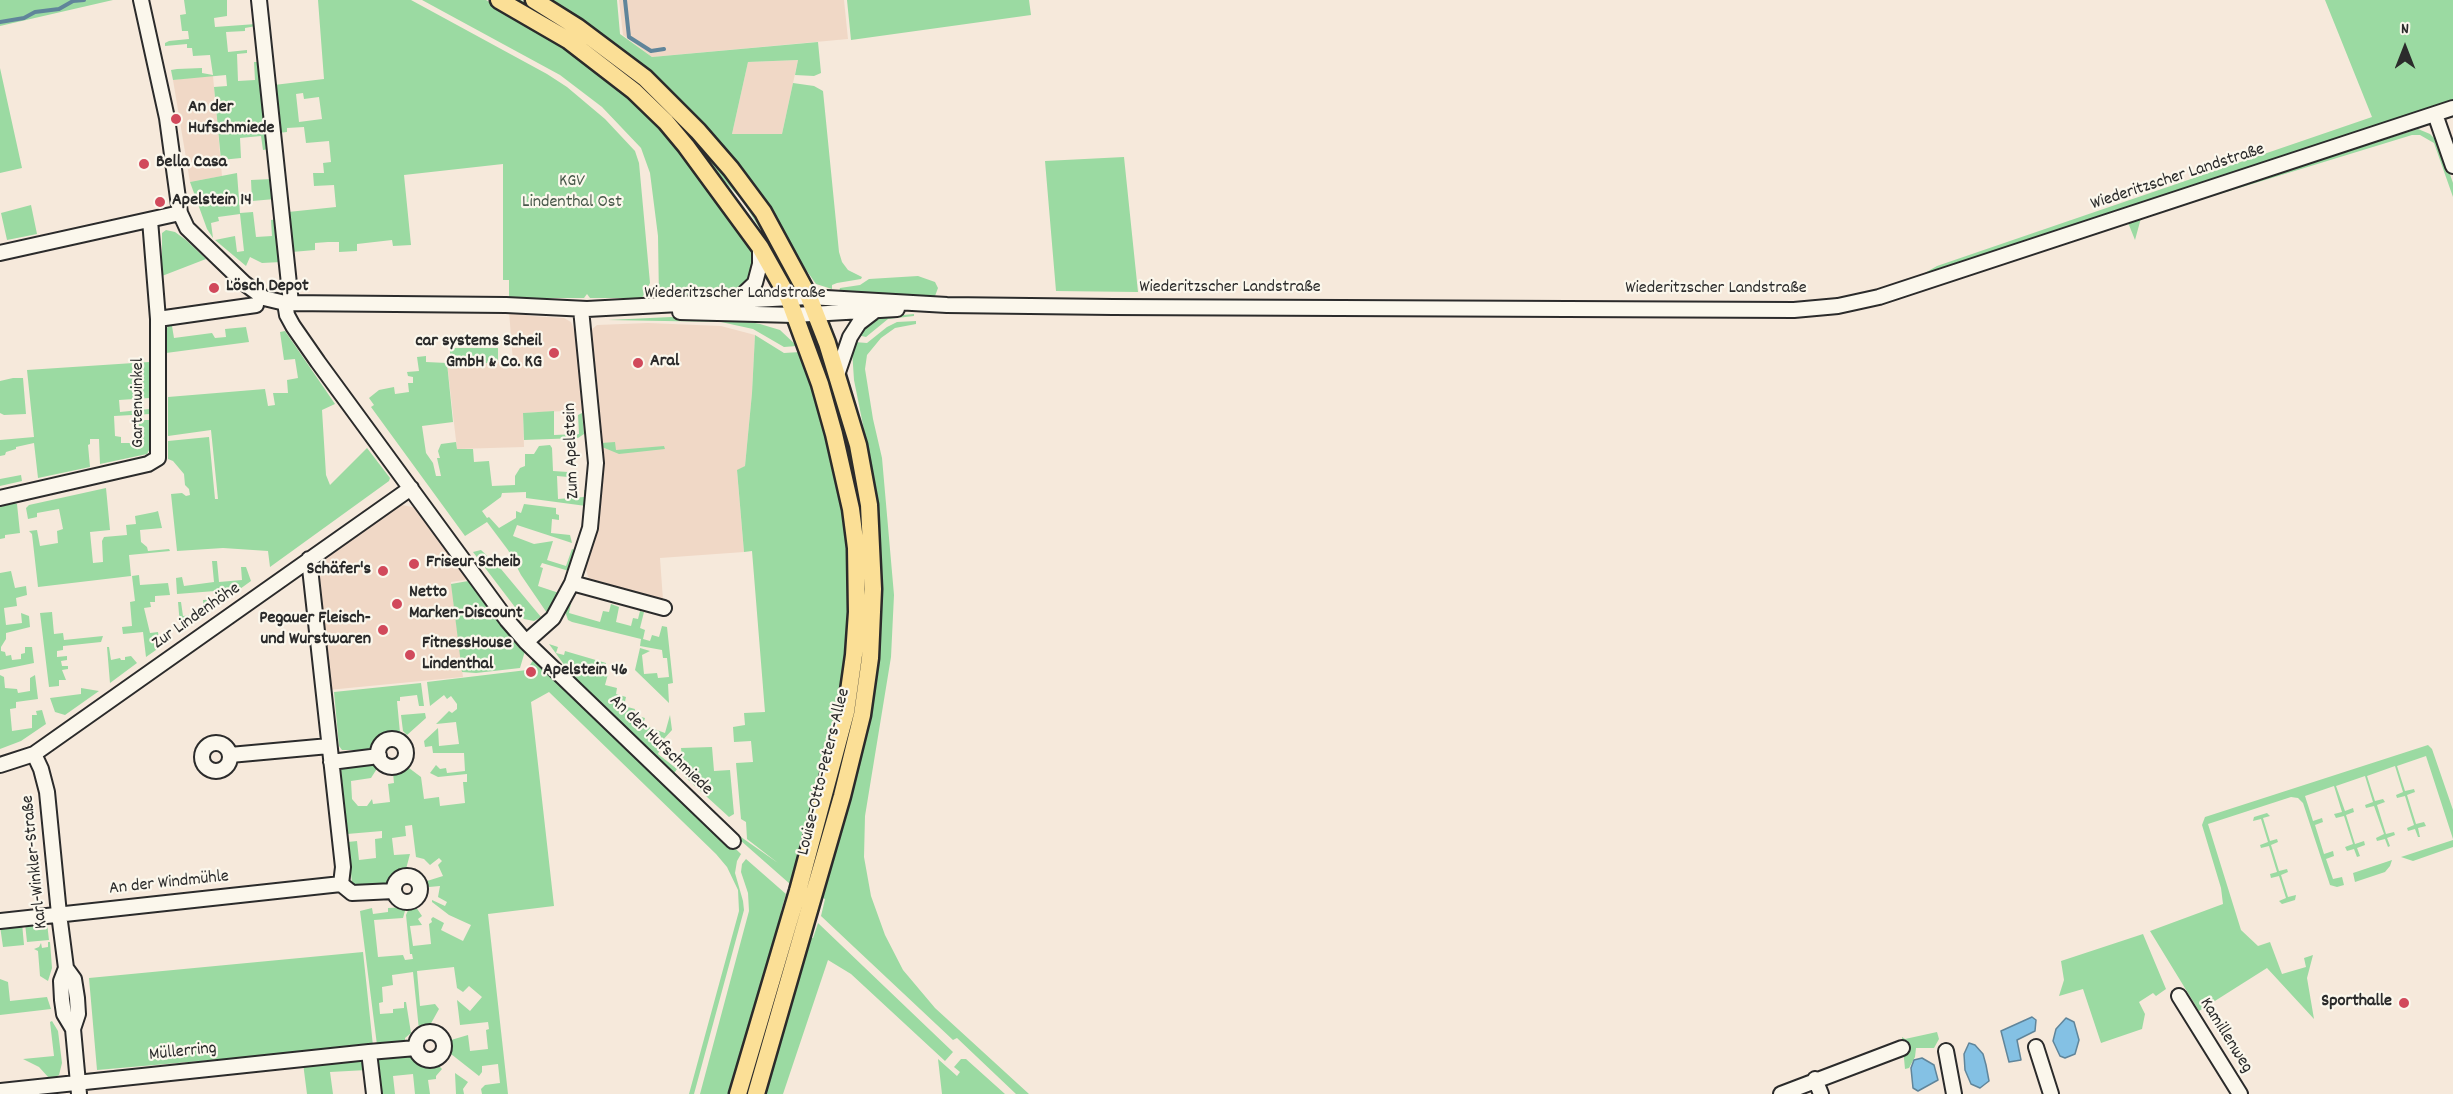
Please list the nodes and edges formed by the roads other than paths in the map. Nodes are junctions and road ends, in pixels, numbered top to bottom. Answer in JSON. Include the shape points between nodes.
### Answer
{"nodes":[{"id":1,"x":141,"y":0,"type":"edge"},
{"id":2,"x":259,"y":0,"type":"edge"},
{"id":3,"x":500,"y":0,"type":"edge"},
{"id":4,"x":534,"y":0,"type":"edge"},
{"id":5,"x":2453,"y":108,"type":"edge"},
{"id":6,"x":2435,"y":114,"type":"junction"},
{"id":7,"x":2453,"y":166,"type":"edge"},
{"id":8,"x":180,"y":213,"type":"junction"},
{"id":9,"x":150,"y":220,"type":"junction"},
{"id":10,"x":760,"y":247,"type":"junction"},
{"id":11,"x":0,"y":253,"type":"edge"},
{"id":12,"x":788,"y":297,"type":"junction"},
{"id":13,"x":809,"y":297,"type":"junction"},
{"id":14,"x":736,"y":300,"type":"junction"},
{"id":15,"x":288,"y":303,"type":"junction"},
{"id":16,"x":256,"y":305,"type":"dead end"},
{"id":17,"x":947,"y":305,"type":"junction"},
{"id":18,"x":588,"y":309,"type":"junction"},
{"id":19,"x":876,"y":310,"type":"junction"},
{"id":20,"x":815,"y":314,"type":"junction"},
{"id":21,"x":794,"y":315,"type":"junction"},
{"id":22,"x":158,"y":319,"type":"junction"},
{"id":23,"x":837,"y":375,"type":"junction"},
{"id":24,"x":411,"y":488,"type":"junction"},
{"id":25,"x":0,"y":498,"type":"edge"},
{"id":26,"x":309,"y":559,"type":"junction"},
{"id":27,"x":572,"y":583,"type":"junction"},
{"id":28,"x":664,"y":608,"type":"dead end"},
{"id":29,"x":526,"y":642,"type":"junction"},
{"id":30,"x":329,"y":746,"type":"junction"},
{"id":31,"x":34,"y":754,"type":"junction"},
{"id":32,"x":230,"y":756,"type":"dead end"},
{"id":33,"x":379,"y":756,"type":"dead end"},
{"id":34,"x":331,"y":762,"type":"junction"},
{"id":35,"x":0,"y":765,"type":"edge"},
{"id":36,"x":733,"y":841,"type":"dead end"},
{"id":37,"x":341,"y":884,"type":"junction"},
{"id":38,"x":394,"y":891,"type":"dead end"},
{"id":39,"x":59,"y":914,"type":"junction"},
{"id":40,"x":0,"y":921,"type":"edge"},
{"id":41,"x":2179,"y":996,"type":"dead end"},
{"id":42,"x":2036,"y":1047,"type":"dead end"},
{"id":43,"x":416,"y":1048,"type":"dead end"},
{"id":44,"x":1902,"y":1048,"type":"dead end"},
{"id":45,"x":1946,"y":1051,"type":"dead end"},
{"id":46,"x":369,"y":1053,"type":"junction"},
{"id":47,"x":1815,"y":1079,"type":"junction"},
{"id":48,"x":79,"y":1088,"type":"edge"},
{"id":49,"x":0,"y":1091,"type":"edge"},
{"id":50,"x":374,"y":1094,"type":"edge"},
{"id":51,"x":738,"y":1094,"type":"edge"},
{"id":52,"x":756,"y":1094,"type":"edge"},
{"id":53,"x":1781,"y":1094,"type":"edge"},
{"id":54,"x":1821,"y":1094,"type":"edge"},
{"id":55,"x":1954,"y":1094,"type":"edge"},
{"id":56,"x":2051,"y":1094,"type":"edge"},
{"id":57,"x":2240,"y":1094,"type":"edge"}],
"edges":[{"from":1,"to":8,"type":"street","via":[[167,118]]},
{"from":2,"to":15,"type":"street","name":"An der Hufschmiede"},
{"from":3,"to":10,"type":"main road","name":"Louise-Otto-Peters-Allee","via":[[568,40],[634,91],[686,146]]},
{"from":4,"to":13,"type":"main road","name":"Louise-Otto-Peters-Allee","via":[[609,49],[645,78],[698,131],[763,212]]},
{"from":5,"to":6,"type":"street","name":"Wiederitzscher Landstraße"},
{"from":6,"to":7,"type":"street"},
{"from":6,"to":17,"type":"street","name":"Wiederitzscher Landstraße","via":[[1879,297],[1838,306],[1794,310]]},
{"from":8,"to":9,"type":"street"},
{"from":8,"to":15,"type":"street","via":[[194,236],[244,283],[264,298]]},
{"from":9,"to":11,"type":"street"},
{"from":9,"to":22,"type":"street","name":"Gartenwinkel"},
{"from":10,"to":12,"type":"main road","name":"Louise-Otto-Peters-Allee"},
{"from":10,"to":14,"type":"street","via":[[754,283]]},
{"from":12,"to":13,"type":"street","name":"Wiederitzscher Landstraße"},
{"from":12,"to":14,"type":"street","name":"Wiederitzscher Landstraße"},
{"from":12,"to":21,"type":"main road","name":"Louise-Otto-Peters-Allee"},
{"from":13,"to":17,"type":"street","name":"Wiederitzscher Landstraße"},
{"from":13,"to":20,"type":"main road","name":"Louise-Otto-Peters-Allee"},
{"from":14,"to":18,"type":"street","name":"Wiederitzscher Landstraße"},
{"from":15,"to":18,"type":"street","name":"Wiederitzscher Landstraße"},
{"from":15,"to":24,"type":"street","name":"An der Hufschmiede","via":[[287,315],[305,344]]},
{"from":16,"to":22,"type":"street"},
{"from":17,"to":19,"type":"street","name":"Wiederitzscher Landstraße"},
{"from":18,"to":21,"type":"street","name":"Wiederitzscher Landstraße"},
{"from":18,"to":27,"type":"street","name":"Zum Apelstein","via":[[596,484],[591,528]]},
{"from":19,"to":20,"type":"street","name":"Wiederitzscher Landstraße"},
{"from":19,"to":23,"type":"street","via":[[859,323],[850,337]]},
{"from":20,"to":21,"type":"street","name":"Wiederitzscher Landstraße"},
{"from":20,"to":23,"type":"main road","name":"Louise-Otto-Peters-Allee"},
{"from":21,"to":51,"type":"main road","name":"Louise-Otto-Peters-Allee","via":[[820,384],[851,509],[857,573],[854,655],[846,712]]},
{"from":22,"to":25,"type":"street","name":"Gartenwinkel","via":[[156,461]]},
{"from":23,"to":52,"type":"main road","name":"Louise-Otto-Peters-Allee","via":[[858,445],[869,505],[873,624],[860,725]]},
{"from":24,"to":26,"type":"street","name":"Zur Lindenhöhe"},
{"from":24,"to":29,"type":"street","name":"An der Hufschmiede"},
{"from":26,"to":30,"type":"street"},
{"from":26,"to":31,"type":"street","name":"Zur Lindenhöhe"},
{"from":27,"to":28,"type":"street"},
{"from":27,"to":29,"type":"street","name":"Zum Apelstein","via":[[553,618]]},
{"from":29,"to":36,"type":"street","name":"An der Hufschmiede"},
{"from":30,"to":32,"type":"street"},
{"from":30,"to":34,"type":"street"},
{"from":31,"to":35,"type":"street","name":"Zur Lindenhöhe"},
{"from":31,"to":39,"type":"street","name":"Karl-Winkler-Straße","via":[[48,792]]},
{"from":33,"to":34,"type":"street"},
{"from":34,"to":37,"type":"street","via":[[343,867]]},
{"from":37,"to":38,"type":"street","name":"An der Windmühle","via":[[352,893]]},
{"from":37,"to":39,"type":"street","name":"An der Windmühle"},
{"from":39,"to":40,"type":"street","name":"An der Windmühle"},
{"from":39,"to":48,"type":"street","name":"Karl-Winkler-Straße","via":[[66,968],[74,980],[77,998],[78,1014],[73,1029]]},
{"from":41,"to":57,"type":"street","name":"Kamillenweg"},
{"from":42,"to":56,"type":"street"},
{"from":43,"to":46,"type":"street","name":"Müllerring"},
{"from":44,"to":47,"type":"street"},
{"from":45,"to":55,"type":"street"},
{"from":46,"to":48,"type":"street","name":"Müllerring"},
{"from":46,"to":50,"type":"street"},
{"from":47,"to":53,"type":"street"},
{"from":47,"to":54,"type":"street"},
{"from":48,"to":49,"type":"street","name":"Müllerring"}]}
